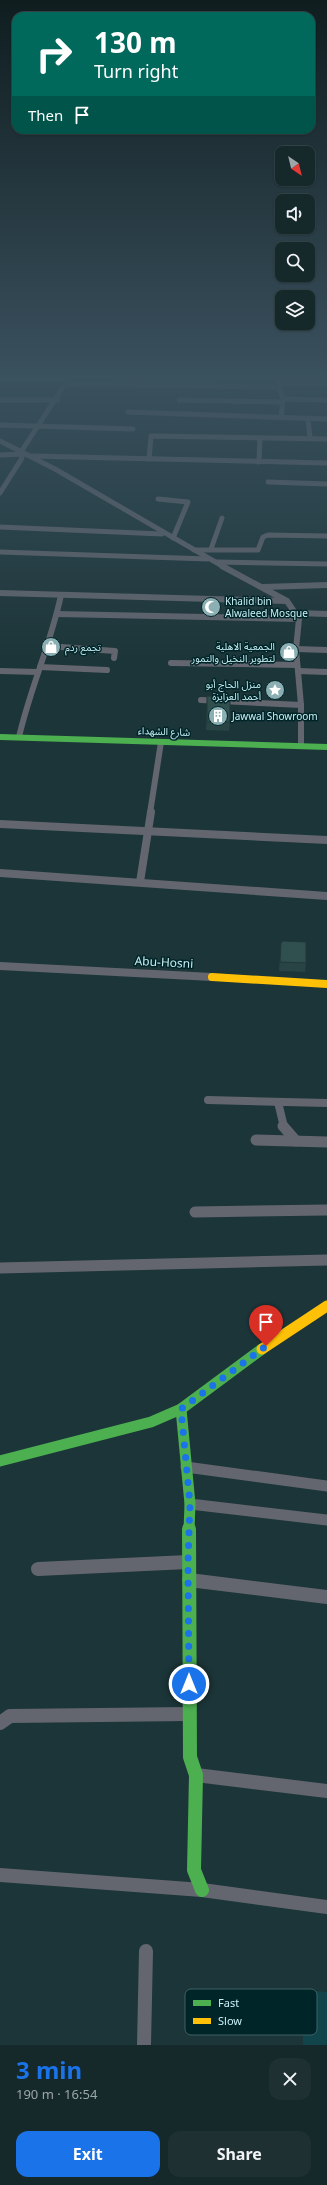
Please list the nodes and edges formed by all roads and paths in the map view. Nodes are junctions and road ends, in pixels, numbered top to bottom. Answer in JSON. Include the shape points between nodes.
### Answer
{"nodes":[{"id":1,"x":16,"y":469,"type":"edge"},
{"id":2,"x":51,"y":469,"type":"edge"},
{"id":3,"x":268,"y":482,"type":"dead end"},
{"id":4,"x":327,"y":484,"type":"edge"},
{"id":5,"x":0,"y":492,"type":"edge"},
{"id":6,"x":158,"y":499,"type":"dead end"},
{"id":7,"x":222,"y":518,"type":"dead end"},
{"id":8,"x":0,"y":527,"type":"edge"},
{"id":9,"x":166,"y":534,"type":"junction"},
{"id":10,"x":327,"y":536,"type":"edge"},
{"id":11,"x":173,"y":538,"type":"junction"},
{"id":12,"x":211,"y":549,"type":"junction"},
{"id":13,"x":194,"y":550,"type":"junction"},
{"id":14,"x":0,"y":552,"type":"edge"},
{"id":15,"x":212,"y":561,"type":"junction"},
{"id":16,"x":327,"y":564,"type":"edge"},
{"id":17,"x":327,"y":585,"type":"edge"},
{"id":18,"x":262,"y":587,"type":"junction"},
{"id":19,"x":0,"y":593,"type":"edge"},
{"id":20,"x":61,"y":595,"type":"junction"},
{"id":21,"x":287,"y":601,"type":"junction"},
{"id":22,"x":57,"y":614,"type":"junction"},
{"id":23,"x":327,"y":614,"type":"edge"},
{"id":24,"x":298,"y":616,"type":"junction"},
{"id":25,"x":47,"y":646,"type":"junction"},
{"id":26,"x":296,"y":649,"type":"junction"},
{"id":27,"x":327,"y":650,"type":"edge"},
{"id":28,"x":114,"y":658,"type":"dead end"},
{"id":29,"x":171,"y":663,"type":"dead end"},
{"id":30,"x":297,"y":668,"type":"junction"},
{"id":31,"x":39,"y":670,"type":"junction"},
{"id":32,"x":107,"y":670,"type":"dead end"},
{"id":33,"x":0,"y":671,"type":"edge"},
{"id":34,"x":327,"y":672,"type":"edge"},
{"id":35,"x":201,"y":700,"type":"dead end"},
{"id":36,"x":301,"y":705,"type":"junction"},
{"id":37,"x":0,"y":731,"type":"edge"},
{"id":38,"x":19,"y":734,"type":"junction"},
{"id":39,"x":0,"y":737,"type":"edge"},
{"id":40,"x":327,"y":739,"type":"edge"},
{"id":41,"x":161,"y":742,"type":"junction"},
{"id":42,"x":301,"y":742,"type":"junction"},
{"id":43,"x":327,"y":747,"type":"edge"},
{"id":44,"x":0,"y":824,"type":"edge"},
{"id":45,"x":147,"y":831,"type":"junction"},
{"id":46,"x":327,"y":840,"type":"edge"},
{"id":47,"x":0,"y":873,"type":"edge"},
{"id":48,"x":140,"y":882,"type":"junction"},
{"id":49,"x":327,"y":896,"type":"edge"},
{"id":50,"x":0,"y":966,"type":"edge"},
{"id":51,"x":212,"y":977,"type":"joint"},
{"id":52,"x":327,"y":984,"type":"edge"},
{"id":53,"x":208,"y":1100,"type":"dead end"},
{"id":54,"x":278,"y":1102,"type":"junction"},
{"id":55,"x":327,"y":1103,"type":"edge"},
{"id":56,"x":256,"y":1140,"type":"dead end"},
{"id":57,"x":296,"y":1141,"type":"junction"},
{"id":58,"x":327,"y":1142,"type":"edge"},
{"id":59,"x":327,"y":1210,"type":"edge"},
{"id":60,"x":196,"y":1212,"type":"dead end"},
{"id":61,"x":327,"y":1260,"type":"edge"},
{"id":62,"x":0,"y":1268,"type":"edge"},
{"id":63,"x":327,"y":1306,"type":"edge"},
{"id":64,"x":181,"y":1409,"type":"junction"},
{"id":65,"x":0,"y":1461,"type":"edge"},
{"id":66,"x":186,"y":1467,"type":"junction"},
{"id":67,"x":327,"y":1486,"type":"edge"},
{"id":68,"x":190,"y":1504,"type":"junction"},
{"id":69,"x":327,"y":1520,"type":"edge"},
{"id":70,"x":188,"y":1562,"type":"junction"},
{"id":71,"x":38,"y":1569,"type":"dead end"},
{"id":72,"x":189,"y":1580,"type":"junction"},
{"id":73,"x":327,"y":1597,"type":"edge"},
{"id":74,"x":189,"y":1714,"type":"junction"},
{"id":75,"x":0,"y":1723,"type":"edge"},
{"id":76,"x":196,"y":1775,"type":"junction"},
{"id":77,"x":327,"y":1791,"type":"edge"},
{"id":78,"x":0,"y":1875,"type":"edge"},
{"id":79,"x":202,"y":1890,"type":"junction"},
{"id":80,"x":327,"y":1907,"type":"edge"},
{"id":81,"x":146,"y":1951,"type":"dead end"},
{"id":82,"x":144,"y":2045,"type":"edge"}],
"edges":[{"from":1,"to":5,"type":"street"},
{"from":2,"to":9,"type":"street"},
{"from":3,"to":4,"type":"street"},
{"from":6,"to":11,"type":"street","via":[[188,502]]},
{"from":7,"to":12,"type":"street"},
{"from":8,"to":9,"type":"street"},
{"from":9,"to":11,"type":"street"},
{"from":10,"to":12,"type":"street","via":[[268,535],[263,537],[258,550]]},
{"from":11,"to":13,"type":"street"},
{"from":12,"to":13,"type":"street"},
{"from":13,"to":15,"type":"street"},
{"from":14,"to":15,"type":"street"},
{"from":15,"to":16,"type":"street"},
{"from":15,"to":18,"type":"street"},
{"from":17,"to":18,"type":"street"},
{"from":18,"to":21,"type":"street"},
{"from":19,"to":20,"type":"street"},
{"from":20,"to":21,"type":"street"},
{"from":20,"to":22,"type":"street"},
{"from":21,"to":24,"type":"street"},
{"from":22,"to":24,"type":"street"},
{"from":22,"to":25,"type":"street"},
{"from":23,"to":24,"type":"street"},
{"from":24,"to":26,"type":"street"},
{"from":25,"to":28,"type":"street","via":[[115,651]]},
{"from":25,"to":31,"type":"street"},
{"from":26,"to":27,"type":"street"},
{"from":26,"to":30,"type":"street"},
{"from":29,"to":30,"type":"street"},
{"from":30,"to":34,"type":"street"},
{"from":30,"to":36,"type":"street"},
{"from":31,"to":32,"type":"street"},
{"from":31,"to":33,"type":"street"},
{"from":31,"to":38,"type":"street"},
{"from":35,"to":36,"type":"street"},
{"from":36,"to":42,"type":"street"},
{"from":37,"to":38,"type":"main road","name":"شارع الشهداء"},
{"from":38,"to":39,"type":"main road","name":"شارع الشهداء"},
{"from":38,"to":41,"type":"main road","name":"شارع الشهداء"},
{"from":38,"to":42,"type":"main road","name":"شارع الشهداء"},
{"from":40,"to":42,"type":"main road","name":"شارع الشهداء"},
{"from":41,"to":42,"type":"main road","name":"شارع الشهداء"},
{"from":41,"to":45,"type":"street"},
{"from":42,"to":43,"type":"main road","name":"شارع الشهداء"},
{"from":44,"to":45,"type":"street"},
{"from":45,"to":46,"type":"street"},
{"from":45,"to":48,"type":"street"},
{"from":47,"to":48,"type":"street"},
{"from":48,"to":49,"type":"street"},
{"from":50,"to":51,"type":"street","name":"Abu-Hosni"},
{"from":51,"to":52,"type":"main road","name":"Abu-Hosni"},
{"from":53,"to":54,"type":"street"},
{"from":54,"to":55,"type":"street"},
{"from":54,"to":57,"type":"street","via":[[283,1126]]},
{"from":56,"to":57,"type":"street"},
{"from":57,"to":58,"type":"street"},
{"from":59,"to":60,"type":"street"},
{"from":61,"to":62,"type":"street"},
{"from":63,"to":64,"type":"main road","via":[[254,1354]]},
{"from":64,"to":65,"type":"main road","via":[[151,1422]]},
{"from":64,"to":66,"type":"main road"},
{"from":66,"to":67,"type":"street"},
{"from":66,"to":68,"type":"main road"},
{"from":68,"to":69,"type":"street"},
{"from":68,"to":70,"type":"main road"},
{"from":70,"to":71,"type":"street"},
{"from":70,"to":72,"type":"main road"},
{"from":72,"to":73,"type":"street"},
{"from":72,"to":74,"type":"main road"},
{"from":74,"to":75,"type":"street","via":[[10,1716]]},
{"from":74,"to":76,"type":"main road","via":[[190,1757]]},
{"from":76,"to":77,"type":"street"},
{"from":76,"to":79,"type":"main road","via":[[194,1870]]},
{"from":78,"to":79,"type":"street"},
{"from":79,"to":80,"type":"street"},
{"from":81,"to":82,"type":"street"}]}
